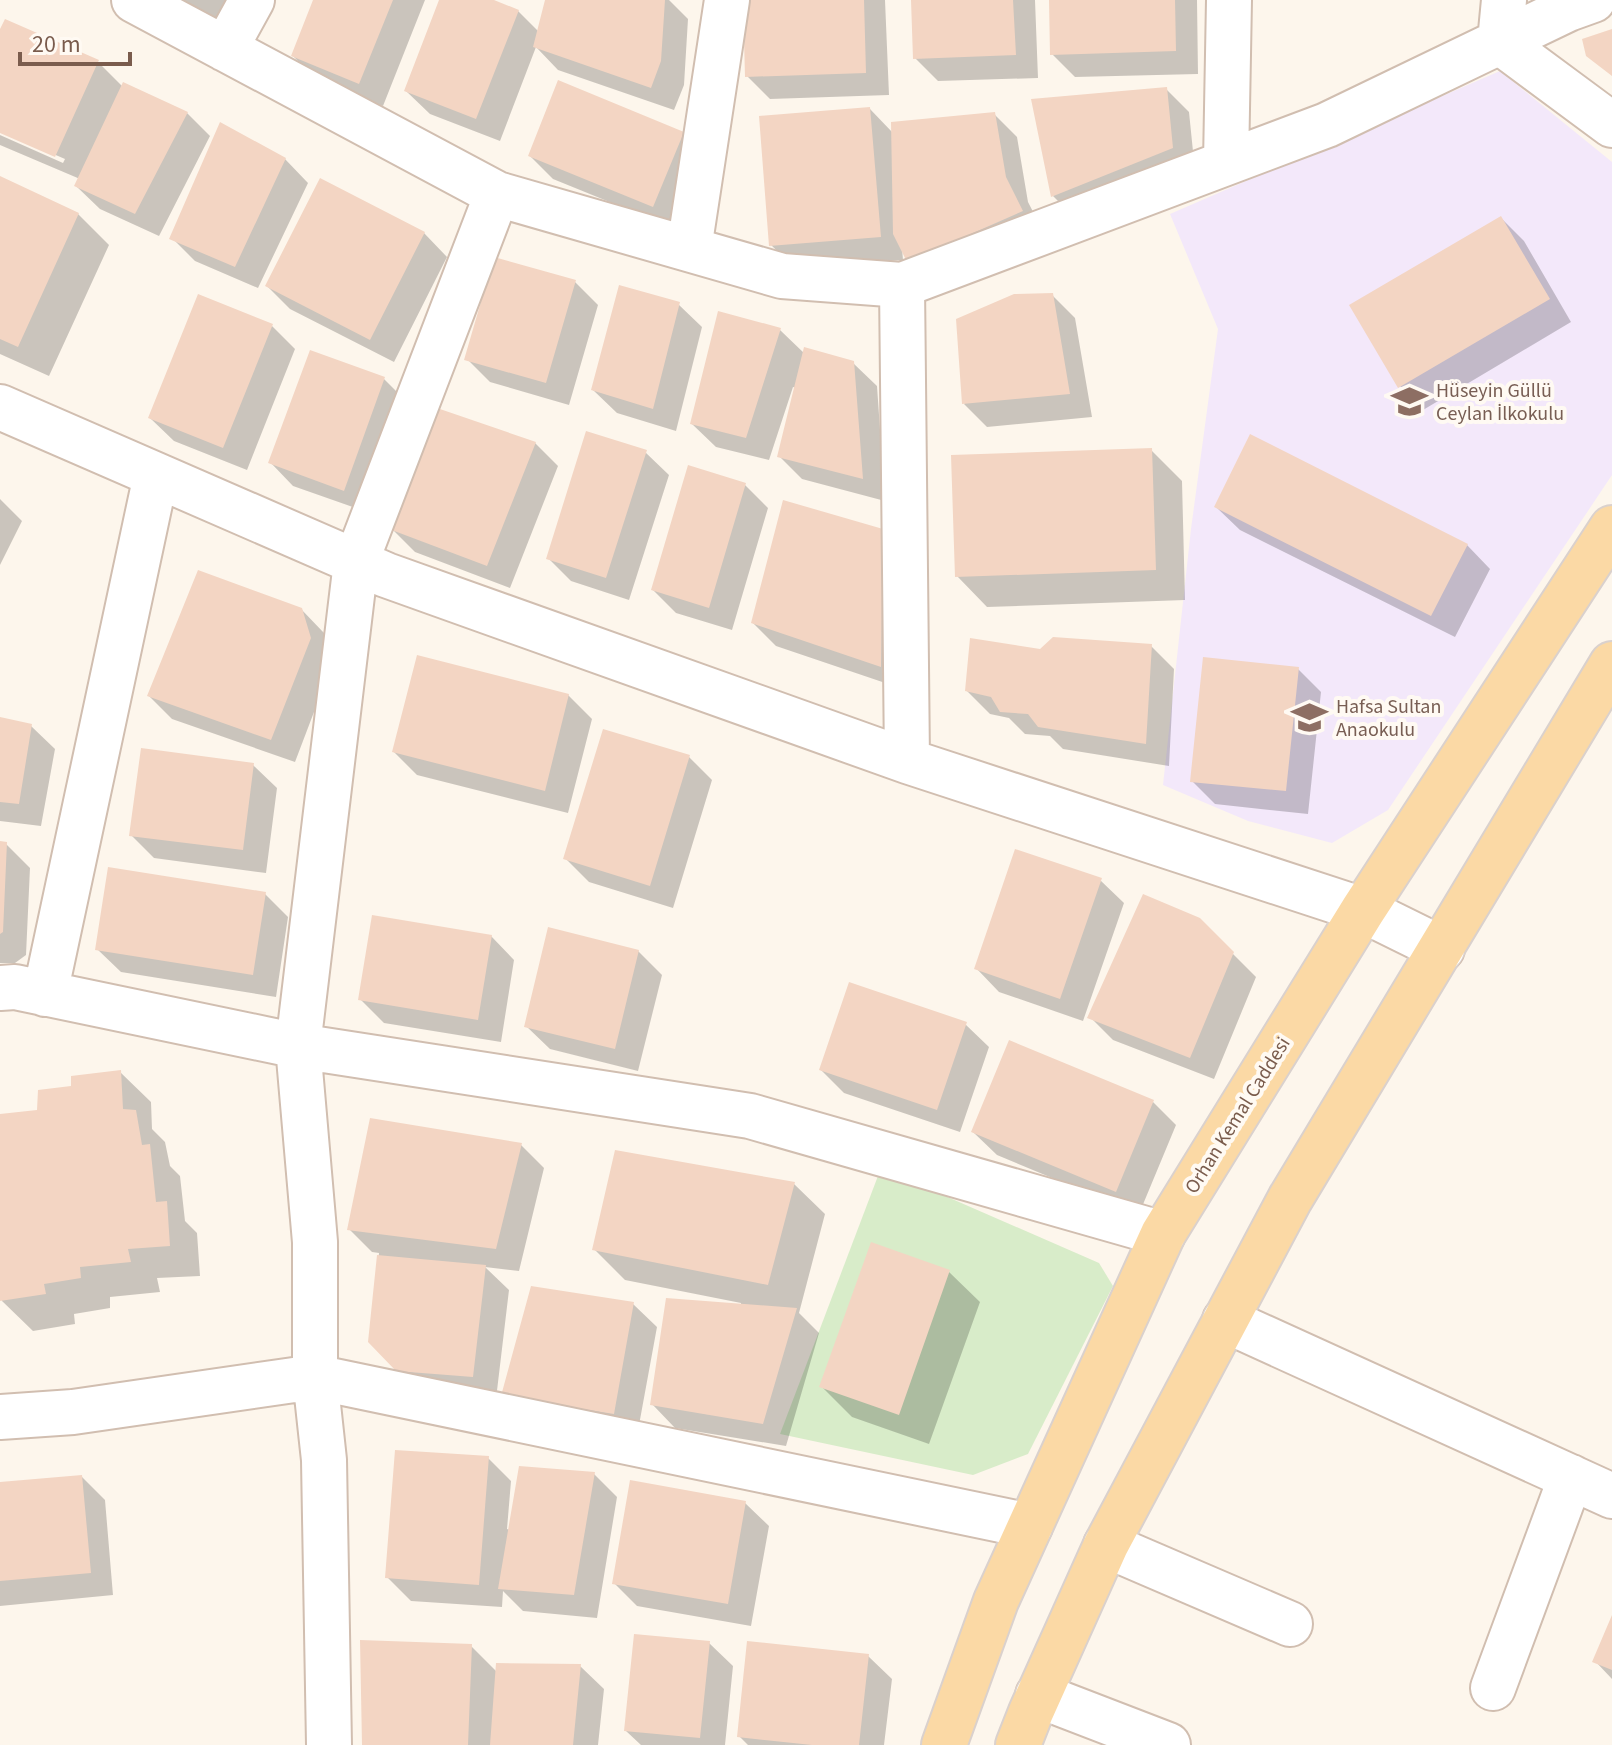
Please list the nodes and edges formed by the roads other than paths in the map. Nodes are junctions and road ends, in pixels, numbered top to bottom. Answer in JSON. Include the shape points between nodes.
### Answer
{"nodes":[{"id":1,"x":134,"y":0,"type":"edge"},
{"id":2,"x":252,"y":0,"type":"edge"},
{"id":3,"x":727,"y":0,"type":"edge"},
{"id":4,"x":1229,"y":0,"type":"edge"},
{"id":5,"x":1593,"y":0,"type":"edge"},
{"id":6,"x":1502,"y":21,"type":"edge"},
{"id":7,"x":225,"y":49,"type":"junction"},
{"id":8,"x":1612,"y":125,"type":"edge"},
{"id":9,"x":1226,"y":163,"type":"junction"},
{"id":10,"x":497,"y":194,"type":"junction"},
{"id":11,"x":689,"y":249,"type":"junction"},
{"id":12,"x":902,"y":285,"type":"junction"},
{"id":13,"x":0,"y":407,"type":"edge"},
{"id":14,"x":156,"y":475,"type":"junction"},
{"id":15,"x":1612,"y":528,"type":"edge"},
{"id":16,"x":356,"y":562,"type":"junction"},
{"id":17,"x":1612,"y":664,"type":"edge"},
{"id":18,"x":907,"y":761,"type":"junction"},
{"id":19,"x":1363,"y":910,"type":"junction"},
{"id":20,"x":1442,"y":949,"type":"junction"},
{"id":21,"x":0,"y":988,"type":"edge"},
{"id":22,"x":45,"y":994,"type":"junction"},
{"id":23,"x":298,"y":1046,"type":"junction"},
{"id":24,"x":1163,"y":1234,"type":"junction"},
{"id":25,"x":1225,"y":1320,"type":"junction"},
{"id":26,"x":315,"y":1377,"type":"junction"},
{"id":27,"x":0,"y":1417,"type":"edge"},
{"id":28,"x":1571,"y":1477,"type":"junction"},
{"id":29,"x":1612,"y":1496,"type":"edge"},
{"id":30,"x":1030,"y":1526,"type":"junction"},
{"id":31,"x":1106,"y":1545,"type":"junction"},
{"id":32,"x":1290,"y":1624,"type":"dead end"},
{"id":33,"x":1493,"y":1688,"type":"dead end"},
{"id":34,"x":1038,"y":1695,"type":"junction"},
{"id":35,"x":329,"y":1745,"type":"edge"},
{"id":36,"x":944,"y":1745,"type":"edge"},
{"id":37,"x":1018,"y":1745,"type":"edge"},
{"id":38,"x":1168,"y":1745,"type":"edge"}],
"edges":[{"from":1,"to":7,"type":"street"},
{"from":2,"to":7,"type":"street"},
{"from":3,"to":11,"type":"street"},
{"from":4,"to":9,"type":"street"},
{"from":5,"to":6,"type":"street"},
{"from":6,"to":8,"type":"street"},
{"from":6,"to":9,"type":"street","via":[[1327,125]]},
{"from":7,"to":10,"type":"street"},
{"from":9,"to":12,"type":"street"},
{"from":10,"to":11,"type":"street"},
{"from":10,"to":16,"type":"street"},
{"from":11,"to":12,"type":"street","via":[[782,276]]},
{"from":12,"to":18,"type":"street"},
{"from":13,"to":14,"type":"street"},
{"from":14,"to":16,"type":"street"},
{"from":14,"to":22,"type":"street"},
{"from":15,"to":19,"type":"main road","name":"Orhan Kemal Caddesi"},
{"from":16,"to":18,"type":"street"},
{"from":16,"to":23,"type":"street"},
{"from":17,"to":20,"type":"main road"},
{"from":18,"to":19,"type":"street"},
{"from":19,"to":20,"type":"street"},
{"from":19,"to":24,"type":"main road","name":"Orhan Kemal Caddesi"},
{"from":20,"to":25,"type":"main road","via":[[1290,1199]]},
{"from":21,"to":22,"type":"street"},
{"from":22,"to":23,"type":"street"},
{"from":23,"to":24,"type":"street","via":[[750,1116]]},
{"from":23,"to":26,"type":"street","via":[[315,1242]]},
{"from":24,"to":30,"type":"main road","name":"Orhan Kemal Caddesi"},
{"from":25,"to":28,"type":"street"},
{"from":25,"to":31,"type":"main road"},
{"from":26,"to":27,"type":"street","via":[[73,1412]]},
{"from":26,"to":30,"type":"street"},
{"from":26,"to":35,"type":"street","via":[[324,1460]]},
{"from":28,"to":29,"type":"street"},
{"from":28,"to":33,"type":"street"},
{"from":30,"to":36,"type":"main road","name":"Orhan Kemal Caddesi","via":[[996,1601]]},
{"from":31,"to":32,"type":"street"},
{"from":31,"to":34,"type":"main road"},
{"from":34,"to":37,"type":"main road"},
{"from":34,"to":38,"type":"street"}]}
